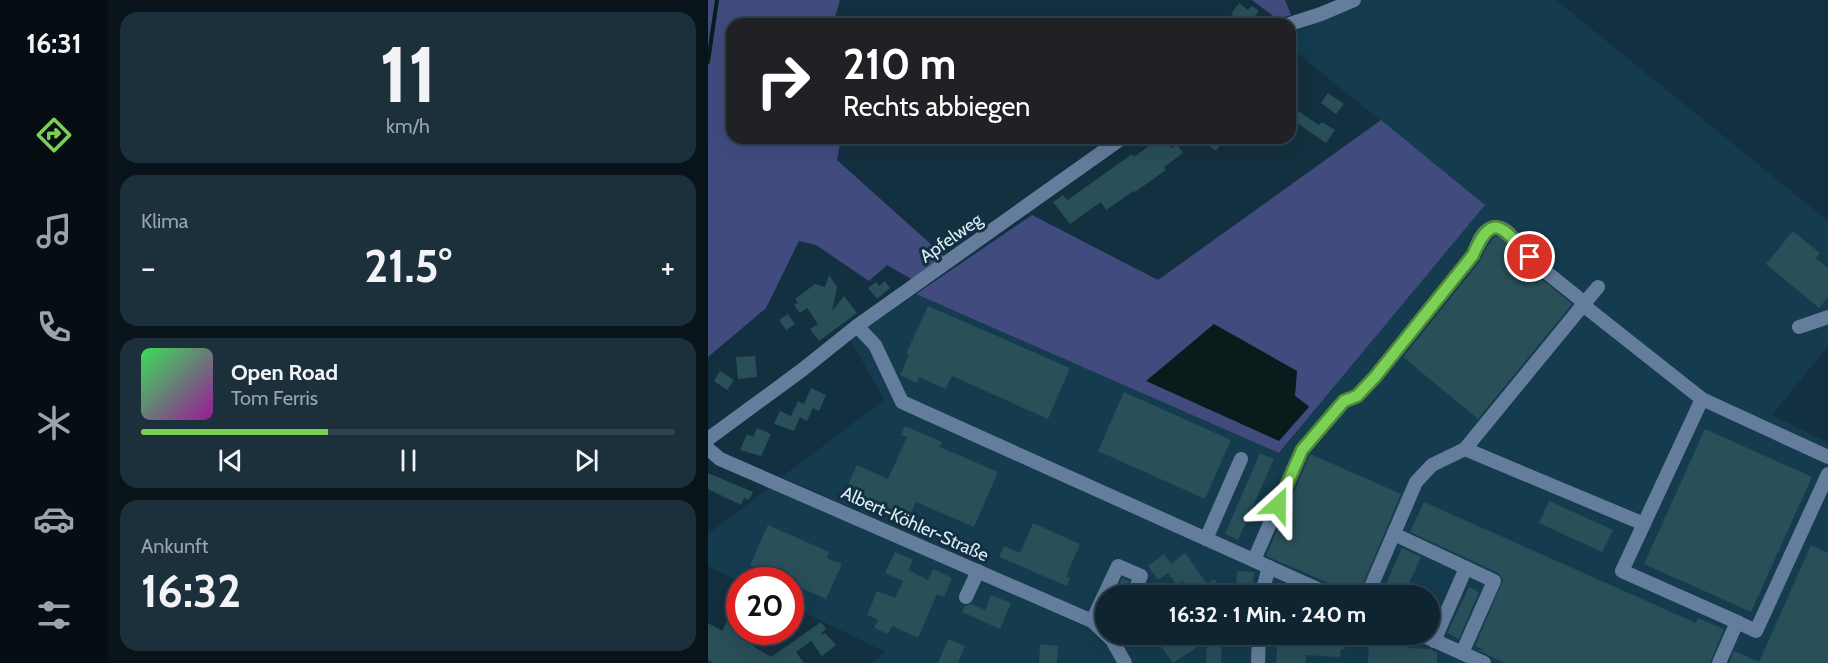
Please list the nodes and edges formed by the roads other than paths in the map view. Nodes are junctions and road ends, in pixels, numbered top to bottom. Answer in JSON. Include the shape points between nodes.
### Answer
{"nodes":[{"id":1,"x":1354,"y":0,"type":"edge"},
{"id":2,"x":1296,"y":22,"type":"edge"},
{"id":3,"x":1114,"y":144,"type":"edge"},
{"id":4,"x":1598,"y":287,"type":"dead end"},
{"id":5,"x":1583,"y":305,"type":"junction"},
{"id":6,"x":1828,"y":317,"type":"edge"},
{"id":7,"x":857,"y":326,"type":"junction"},
{"id":8,"x":1798,"y":327,"type":"dead end"},
{"id":9,"x":1702,"y":399,"type":"junction"},
{"id":10,"x":708,"y":439,"type":"edge"},
{"id":11,"x":708,"y":449,"type":"edge"},
{"id":12,"x":1465,"y":449,"type":"junction"},
{"id":13,"x":1828,"y":457,"type":"edge"},
{"id":14,"x":1241,"y":459,"type":"dead end"},
{"id":15,"x":1828,"y":474,"type":"edge"},
{"id":16,"x":1644,"y":524,"type":"junction"},
{"id":17,"x":1394,"y":534,"type":"junction"},
{"id":18,"x":1206,"y":539,"type":"junction"},
{"id":19,"x":1254,"y":560,"type":"junction"},
{"id":20,"x":1269,"y":567,"type":"junction"},
{"id":21,"x":1466,"y":568,"type":"junction"},
{"id":22,"x":978,"y":571,"type":"junction"},
{"id":23,"x":1109,"y":585,"type":"edge"},
{"id":24,"x":1137,"y":585,"type":"edge"},
{"id":25,"x":1264,"y":585,"type":"edge"},
{"id":26,"x":1309,"y":585,"type":"edge"},
{"id":27,"x":1372,"y":585,"type":"edge"},
{"id":28,"x":966,"y":597,"type":"dead end"},
{"id":29,"x":1095,"y":615,"type":"edge"},
{"id":30,"x":1092,"y":621,"type":"junction"},
{"id":31,"x":1737,"y":622,"type":"junction"},
{"id":32,"x":1095,"y":624,"type":"edge"},
{"id":33,"x":1440,"y":627,"type":"edge"},
{"id":34,"x":1440,"y":644,"type":"edge"},
{"id":35,"x":1114,"y":645,"type":"edge"},
{"id":36,"x":1259,"y":645,"type":"edge"},
{"id":37,"x":1462,"y":653,"type":"junction"},
{"id":38,"x":1125,"y":663,"type":"edge"},
{"id":39,"x":1258,"y":663,"type":"edge"},
{"id":40,"x":1484,"y":663,"type":"edge"},
{"id":41,"x":1719,"y":663,"type":"edge"}],
"edges":[{"from":1,"to":2,"type":"street"},
{"from":3,"to":7,"type":"street","name":"Apfelweg"},
{"from":4,"to":5,"type":"street"},
{"from":5,"to":9,"type":"street"},
{"from":5,"to":12,"type":"street"},
{"from":5,"to":19,"type":"street","via":[[1510,234],[1494,227],[1486,231],[1473,255],[1375,377],[1357,396],[1344,401],[1302,450]]},
{"from":6,"to":8,"type":"street"},
{"from":7,"to":10,"type":"street","name":"Apfelweg"},
{"from":7,"to":18,"type":"street","via":[[875,345],[902,402]]},
{"from":9,"to":13,"type":"street"},
{"from":9,"to":16,"type":"street"},
{"from":11,"to":22,"type":"street","name":"Albert-Köhler-Straße","via":[[720,459]]},
{"from":12,"to":16,"type":"street"},
{"from":12,"to":17,"type":"street","via":[[1432,465],[1416,482]]},
{"from":14,"to":18,"type":"street"},
{"from":15,"to":31,"type":"street","via":[[1756,631]]},
{"from":16,"to":31,"type":"street","via":[[1622,571]]},
{"from":17,"to":21,"type":"street"},
{"from":17,"to":27,"type":"street"},
{"from":18,"to":19,"type":"street"},
{"from":19,"to":20,"type":"street"},
{"from":20,"to":25,"type":"street"},
{"from":20,"to":26,"type":"street"},
{"from":21,"to":33,"type":"street"},
{"from":21,"to":37,"type":"street","via":[[1494,581]]},
{"from":22,"to":28,"type":"street"},
{"from":22,"to":30,"type":"street","name":"Albert-Köhler-Straße"},
{"from":23,"to":24,"type":"street","via":[[1118,566],[1141,576]]},
{"from":29,"to":30,"type":"street"},
{"from":30,"to":32,"type":"street","name":"Albert-Köhler-Straße"},
{"from":31,"to":41,"type":"street"},
{"from":34,"to":37,"type":"street"},
{"from":35,"to":38,"type":"street","name":"Albert-Köhler-Straße"},
{"from":36,"to":39,"type":"street"},
{"from":37,"to":40,"type":"street"}]}
